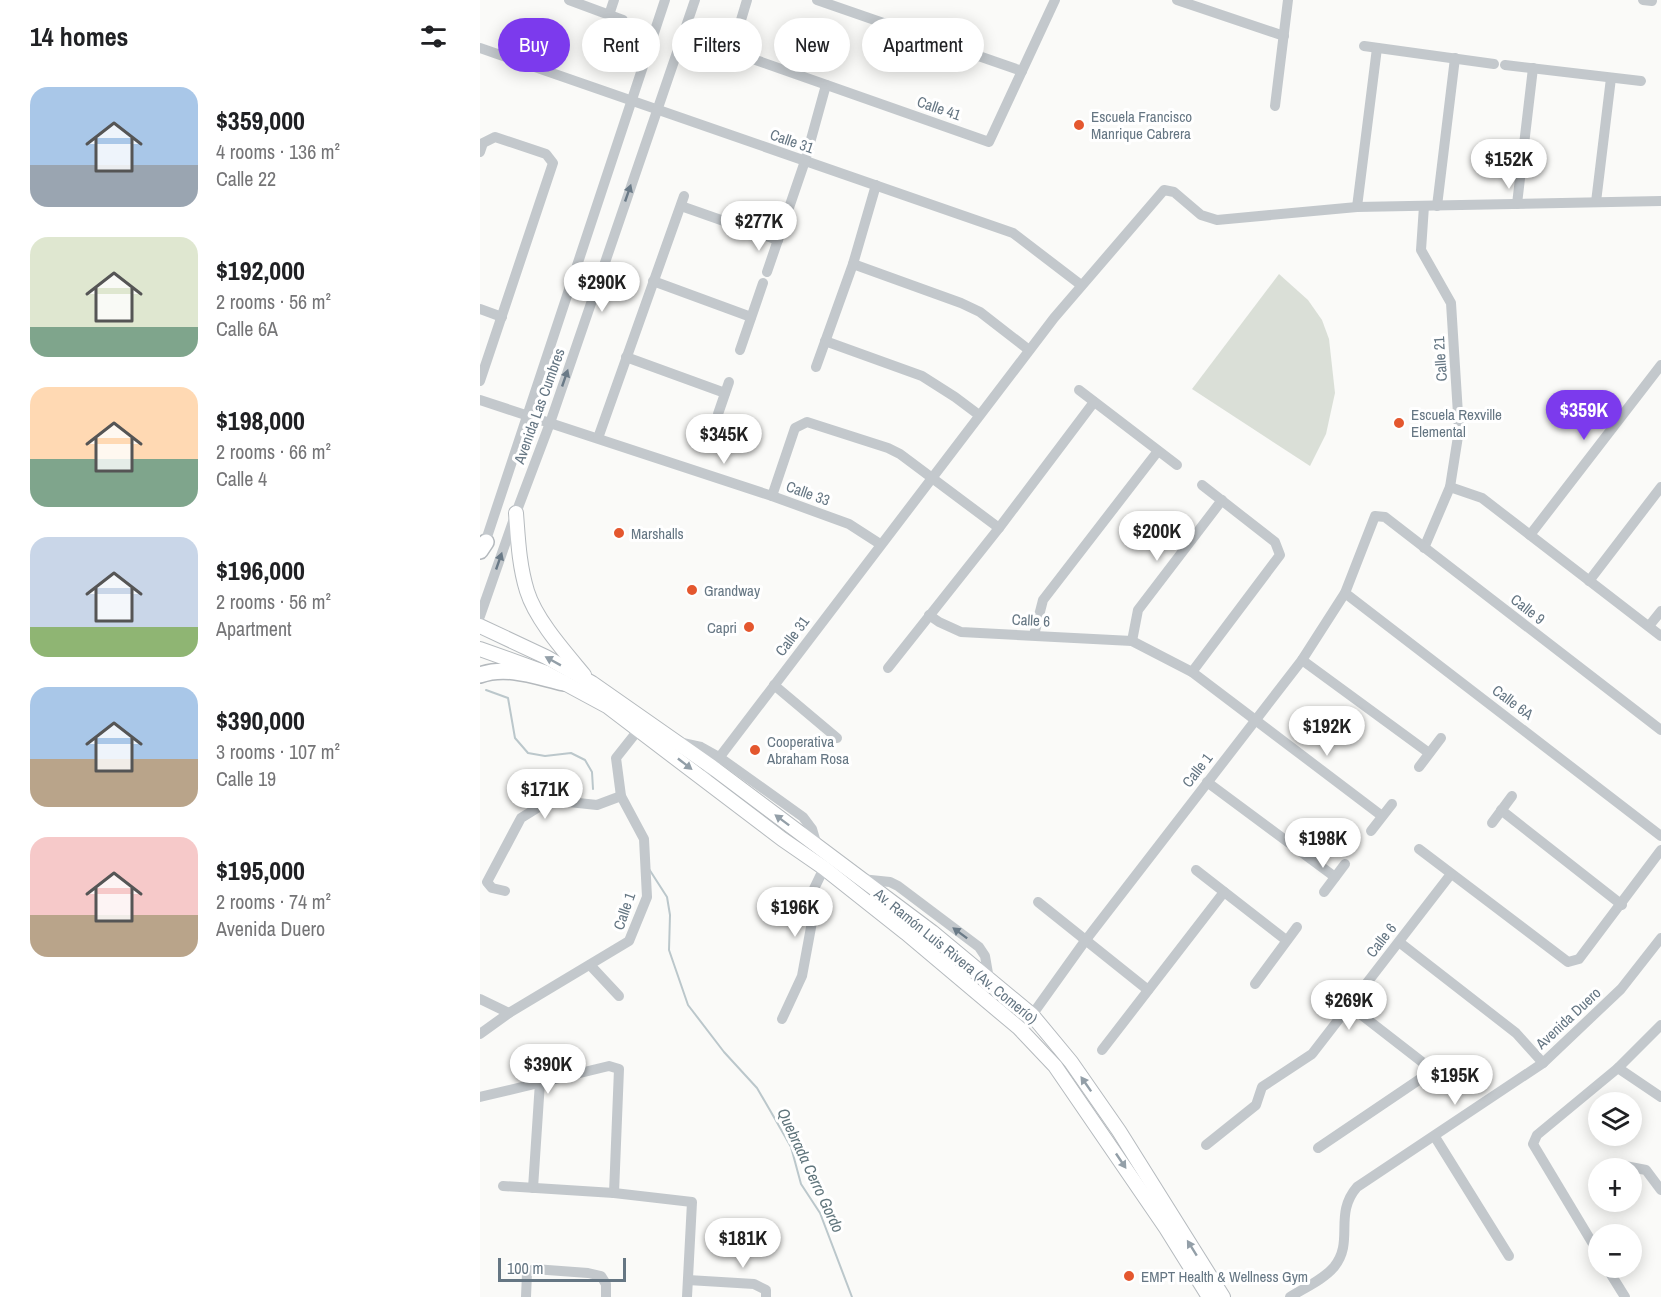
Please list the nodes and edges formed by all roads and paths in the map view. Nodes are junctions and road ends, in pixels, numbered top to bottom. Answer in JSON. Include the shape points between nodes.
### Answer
{"nodes":[{"id":1,"x":569,"y":0,"type":"edge"},
{"id":2,"x":614,"y":0,"type":"edge"},
{"id":3,"x":665,"y":0,"type":"edge"},
{"id":4,"x":695,"y":0,"type":"edge"},
{"id":5,"x":747,"y":0,"type":"edge"},
{"id":6,"x":817,"y":0,"type":"edge"},
{"id":7,"x":1055,"y":0,"type":"edge"},
{"id":8,"x":1177,"y":0,"type":"edge"},
{"id":9,"x":1288,"y":0,"type":"edge"},
{"id":10,"x":609,"y":15,"type":"junction"},
{"id":11,"x":617,"y":18,"type":"edge"},
{"id":12,"x":742,"y":18,"type":"edge"},
{"id":13,"x":1284,"y":36,"type":"junction"},
{"id":14,"x":1364,"y":46,"type":"dead end"},
{"id":15,"x":480,"y":48,"type":"edge"},
{"id":16,"x":1377,"y":48,"type":"junction"},
{"id":17,"x":1455,"y":58,"type":"junction"},
{"id":18,"x":762,"y":61,"type":"edge"},
{"id":19,"x":1533,"y":68,"type":"junction"},
{"id":20,"x":1022,"y":71,"type":"junction"},
{"id":21,"x":1611,"y":78,"type":"junction"},
{"id":22,"x":1641,"y":81,"type":"dead end"},
{"id":23,"x":826,"y":85,"type":"junction"},
{"id":24,"x":632,"y":100,"type":"junction"},
{"id":25,"x":1275,"y":106,"type":"dead end"},
{"id":26,"x":656,"y":108,"type":"junction"},
{"id":27,"x":480,"y":152,"type":"edge"},
{"id":28,"x":805,"y":161,"type":"junction"},
{"id":29,"x":876,"y":185,"type":"junction"},
{"id":30,"x":1661,"y":201,"type":"edge"},
{"id":31,"x":1596,"y":202,"type":"junction"},
{"id":32,"x":1517,"y":204,"type":"junction"},
{"id":33,"x":1424,"y":206,"type":"junction"},
{"id":34,"x":1437,"y":206,"type":"junction"},
{"id":35,"x":1357,"y":207,"type":"junction"},
{"id":36,"x":778,"y":240,"type":"junction"},
{"id":37,"x":853,"y":264,"type":"junction"},
{"id":38,"x":653,"y":281,"type":"junction"},
{"id":39,"x":1081,"y":285,"type":"junction"},
{"id":40,"x":480,"y":309,"type":"edge"},
{"id":41,"x":502,"y":317,"type":"junction"},
{"id":42,"x":751,"y":317,"type":"junction"},
{"id":43,"x":825,"y":341,"type":"junction"},
{"id":44,"x":740,"y":350,"type":"dead end"},
{"id":45,"x":1029,"y":350,"type":"junction"},
{"id":46,"x":626,"y":357,"type":"junction"},
{"id":47,"x":1661,"y":365,"type":"edge"},
{"id":48,"x":816,"y":367,"type":"dead end"},
{"id":49,"x":480,"y":381,"type":"edge"},
{"id":50,"x":1079,"y":390,"type":"dead end"},
{"id":51,"x":480,"y":400,"type":"edge"},
{"id":52,"x":1094,"y":402,"type":"junction"},
{"id":53,"x":718,"y":414,"type":"dead end"},
{"id":54,"x":979,"y":415,"type":"junction"},
{"id":55,"x":528,"y":416,"type":"junction"},
{"id":56,"x":550,"y":423,"type":"junction"},
{"id":57,"x":598,"y":438,"type":"junction"},
{"id":58,"x":1158,"y":451,"type":"junction"},
{"id":59,"x":1177,"y":465,"type":"dead end"},
{"id":60,"x":932,"y":478,"type":"junction"},
{"id":61,"x":1202,"y":485,"type":"dead end"},
{"id":62,"x":1450,"y":487,"type":"junction"},
{"id":63,"x":1661,"y":487,"type":"edge"},
{"id":64,"x":772,"y":496,"type":"junction"},
{"id":65,"x":1222,"y":500,"type":"junction"},
{"id":66,"x":516,"y":513,"type":"junction"},
{"id":67,"x":1375,"y":516,"type":"joint"},
{"id":68,"x":999,"y":528,"type":"junction"},
{"id":69,"x":1530,"y":536,"type":"junction"},
{"id":70,"x":880,"y":544,"type":"junction"},
{"id":71,"x":483,"y":547,"type":"edge"},
{"id":72,"x":1424,"y":548,"type":"junction"},
{"id":73,"x":480,"y":558,"type":"edge"},
{"id":74,"x":1589,"y":581,"type":"junction"},
{"id":75,"x":1346,"y":593,"type":"junction"},
{"id":76,"x":1661,"y":611,"type":"edge"},
{"id":77,"x":929,"y":615,"type":"junction"},
{"id":78,"x":480,"y":616,"type":"edge"},
{"id":79,"x":480,"y":626,"type":"edge"},
{"id":80,"x":1649,"y":626,"type":"junction"},
{"id":81,"x":1034,"y":635,"type":"junction"},
{"id":82,"x":1661,"y":636,"type":"edge"},
{"id":83,"x":1132,"y":641,"type":"junction"},
{"id":84,"x":480,"y":649,"type":"edge"},
{"id":85,"x":1302,"y":660,"type":"junction"},
{"id":86,"x":888,"y":668,"type":"dead end"},
{"id":87,"x":1192,"y":672,"type":"junction"},
{"id":88,"x":480,"y":675,"type":"edge"},
{"id":89,"x":564,"y":683,"type":"junction"},
{"id":90,"x":592,"y":683,"type":"junction"},
{"id":91,"x":774,"y":685,"type":"junction"},
{"id":92,"x":1255,"y":720,"type":"junction"},
{"id":93,"x":639,"y":729,"type":"junction"},
{"id":94,"x":1661,"y":730,"type":"edge"},
{"id":95,"x":837,"y":738,"type":"dead end"},
{"id":96,"x":1441,"y":738,"type":"dead end"},
{"id":97,"x":1429,"y":753,"type":"junction"},
{"id":98,"x":716,"y":762,"type":"junction"},
{"id":99,"x":1419,"y":767,"type":"dead end"},
{"id":100,"x":703,"y":778,"type":"junction"},
{"id":101,"x":1207,"y":782,"type":"junction"},
{"id":102,"x":621,"y":796,"type":"junction"},
{"id":103,"x":1512,"y":796,"type":"dead end"},
{"id":104,"x":1392,"y":804,"type":"dead end"},
{"id":105,"x":1501,"y":810,"type":"junction"},
{"id":106,"x":1382,"y":816,"type":"junction"},
{"id":107,"x":1492,"y":823,"type":"dead end"},
{"id":108,"x":1371,"y":831,"type":"dead end"},
{"id":109,"x":1661,"y":836,"type":"edge"},
{"id":110,"x":1419,"y":849,"type":"dead end"},
{"id":111,"x":1661,"y":850,"type":"edge"},
{"id":112,"x":1345,"y":864,"type":"dead end"},
{"id":113,"x":824,"y":868,"type":"junction"},
{"id":114,"x":1196,"y":870,"type":"dead end"},
{"id":115,"x":1451,"y":874,"type":"junction"},
{"id":116,"x":1335,"y":877,"type":"junction"},
{"id":117,"x":505,"y":891,"type":"dead end"},
{"id":118,"x":1224,"y":892,"type":"junction"},
{"id":119,"x":1324,"y":892,"type":"dead end"},
{"id":120,"x":1038,"y":902,"type":"dead end"},
{"id":121,"x":1622,"y":905,"type":"junction"},
{"id":122,"x":1297,"y":927,"type":"dead end"},
{"id":123,"x":1661,"y":938,"type":"edge"},
{"id":124,"x":1286,"y":940,"type":"junction"},
{"id":125,"x":1085,"y":941,"type":"junction"},
{"id":126,"x":1399,"y":942,"type":"junction"},
{"id":127,"x":590,"y":965,"type":"junction"},
{"id":128,"x":1255,"y":984,"type":"dead end"},
{"id":129,"x":1148,"y":990,"type":"junction"},
{"id":130,"x":619,"y":996,"type":"dead end"},
{"id":131,"x":480,"y":999,"type":"edge"},
{"id":132,"x":1350,"y":1006,"type":"junction"},
{"id":133,"x":509,"y":1012,"type":"junction"},
{"id":134,"x":1032,"y":1015,"type":"junction"},
{"id":135,"x":782,"y":1019,"type":"dead end"},
{"id":136,"x":1661,"y":1025,"type":"edge"},
{"id":137,"x":1019,"y":1028,"type":"junction"},
{"id":138,"x":480,"y":1034,"type":"edge"},
{"id":139,"x":1102,"y":1050,"type":"dead end"},
{"id":140,"x":1543,"y":1063,"type":"junction"},
{"id":141,"x":1618,"y":1068,"type":"junction"},
{"id":142,"x":540,"y":1082,"type":"junction"},
{"id":143,"x":480,"y":1097,"type":"edge"},
{"id":144,"x":1661,"y":1097,"type":"edge"},
{"id":145,"x":1435,"y":1137,"type":"junction"},
{"id":146,"x":1206,"y":1145,"type":"dead end"},
{"id":147,"x":1318,"y":1148,"type":"dead end"},
{"id":148,"x":1642,"y":1169,"type":"edge"},
{"id":149,"x":503,"y":1186,"type":"dead end"},
{"id":150,"x":533,"y":1188,"type":"junction"},
{"id":151,"x":1661,"y":1190,"type":"edge"},
{"id":152,"x":614,"y":1193,"type":"junction"},
{"id":153,"x":1588,"y":1236,"type":"edge"},
{"id":154,"x":1509,"y":1256,"type":"dead end"},
{"id":155,"x":1613,"y":1278,"type":"edge"},
{"id":156,"x":688,"y":1280,"type":"junction"},
{"id":157,"x":526,"y":1297,"type":"edge"},
{"id":158,"x":606,"y":1297,"type":"edge"},
{"id":159,"x":687,"y":1297,"type":"edge"},
{"id":160,"x":766,"y":1297,"type":"edge"},
{"id":161,"x":1209,"y":1297,"type":"edge"},
{"id":162,"x":1223,"y":1297,"type":"edge"},
{"id":163,"x":1290,"y":1297,"type":"edge"},
{"id":164,"x":1625,"y":1297,"type":"edge"}],
"edges":[{"from":1,"to":10,"type":"street"},
{"from":2,"to":10,"type":"street"},
{"from":3,"to":24,"type":"street","name":"Avenida Las Cumbres"},
{"from":4,"to":26,"type":"street","name":"Avenida Las Cumbres"},
{"from":5,"to":12,"type":"street"},
{"from":6,"to":20,"type":"street"},
{"from":7,"to":20,"type":"street","name":"Calle 41"},
{"from":8,"to":13,"type":"street"},
{"from":9,"to":13,"type":"street"},
{"from":10,"to":11,"type":"street"},
{"from":13,"to":25,"type":"street"},
{"from":14,"to":16,"type":"street"},
{"from":15,"to":24,"type":"street","name":"Calle 31"},
{"from":16,"to":17,"type":"street"},
{"from":16,"to":35,"type":"street"},
{"from":17,"to":19,"type":"street"},
{"from":17,"to":34,"type":"street"},
{"from":18,"to":23,"type":"street","name":"Calle 41"},
{"from":19,"to":21,"type":"street"},
{"from":19,"to":32,"type":"street"},
{"from":20,"to":23,"type":"street","name":"Calle 41","via":[[989,142]]},
{"from":21,"to":22,"type":"street"},
{"from":21,"to":31,"type":"street"},
{"from":23,"to":28,"type":"street"},
{"from":24,"to":26,"type":"street","name":"Calle 31"},
{"from":24,"to":55,"type":"street","name":"Avenida Las Cumbres"},
{"from":26,"to":28,"type":"street","name":"Calle 31"},
{"from":56,"to":26,"type":"street","name":"Avenida Las Cumbres","one_way":true},
{"from":27,"to":41,"type":"street","via":[[483,144],[495,137],[546,154],[553,163]]},
{"from":28,"to":29,"type":"street","name":"Calle 31"},
{"from":28,"to":36,"type":"street"},
{"from":29,"to":37,"type":"street"},
{"from":29,"to":39,"type":"street","name":"Calle 31","via":[[1013,233]]},
{"from":30,"to":31,"type":"street"},
{"from":31,"to":32,"type":"street"},
{"from":32,"to":34,"type":"street"},
{"from":33,"to":34,"type":"street"},
{"from":33,"to":35,"type":"street"},
{"from":33,"to":62,"type":"street","name":"Calle 21","via":[[1421,250],[1451,303],[1459,430]]},
{"from":35,"to":39,"type":"street","name":"Calle 31","via":[[1217,220],[1202,215],[1174,192],[1164,190]]},
{"from":36,"to":38,"type":"street","via":[[682,201]]},
{"from":36,"to":42,"type":"street"},
{"from":37,"to":43,"type":"street"},
{"from":37,"to":45,"type":"street","via":[[980,312]]},
{"from":38,"to":42,"type":"street"},
{"from":38,"to":46,"type":"street"},
{"from":39,"to":45,"type":"street","name":"Calle 31"},
{"from":40,"to":41,"type":"street"},
{"from":41,"to":49,"type":"street"},
{"from":42,"to":44,"type":"street"},
{"from":43,"to":48,"type":"street"},
{"from":43,"to":54,"type":"street","via":[[922,376]]},
{"from":45,"to":54,"type":"street","name":"Calle 31"},
{"from":46,"to":53,"type":"street","via":[[727,387]]},
{"from":46,"to":57,"type":"street"},
{"from":47,"to":69,"type":"street"},
{"from":50,"to":52,"type":"street"},
{"from":51,"to":55,"type":"street","name":"Calle 33"},
{"from":52,"to":58,"type":"street"},
{"from":52,"to":68,"type":"street"},
{"from":54,"to":60,"type":"street","name":"Calle 31"},
{"from":55,"to":56,"type":"street","name":"Calle 33"},
{"from":55,"to":71,"type":"street","name":"Avenida Las Cumbres"},
{"from":56,"to":57,"type":"street","name":"Calle 33"},
{"from":56,"to":66,"type":"street","name":"Avenida Las Cumbres"},
{"from":57,"to":64,"type":"street","name":"Calle 33"},
{"from":58,"to":59,"type":"street"},
{"from":58,"to":81,"type":"street","via":[[1043,600]]},
{"from":60,"to":64,"type":"street","via":[[888,448],[807,422],[795,428]]},
{"from":60,"to":68,"type":"street"},
{"from":60,"to":70,"type":"street","name":"Calle 31"},
{"from":61,"to":65,"type":"street"},
{"from":62,"to":69,"type":"street","via":[[1482,498]]},
{"from":62,"to":72,"type":"street","name":"Calle 21"},
{"from":63,"to":74,"type":"street"},
{"from":64,"to":70,"type":"street","name":"Calle 33","via":[[849,524]]},
{"from":65,"to":83,"type":"street","via":[[1138,610]]},
{"from":65,"to":87,"type":"street","via":[[1275,542],[1280,555]]},
{"from":78,"to":66,"type":"street","name":"Avenida Las Cumbres","one_way":true},
{"from":66,"to":90,"type":"main road","via":[[518,552],[528,593],[551,635]]},
{"from":67,"to":72,"type":"street","name":"Calle 9","via":[[1385,517]]},
{"from":67,"to":75,"type":"street","name":"Calle 1"},
{"from":68,"to":77,"type":"street"},
{"from":69,"to":74,"type":"street"},
{"from":70,"to":91,"type":"street","name":"Calle 31"},
{"from":71,"to":73,"type":"street","name":"Avenida Las Cumbres"},
{"from":72,"to":94,"type":"street","name":"Calle 9"},
{"from":74,"to":80,"type":"street"},
{"from":75,"to":85,"type":"street","name":"Calle 1"},
{"from":75,"to":109,"type":"street","name":"Calle 6A"},
{"from":76,"to":80,"type":"street"},
{"from":77,"to":81,"type":"street","name":"Calle 6","via":[[961,632]]},
{"from":77,"to":86,"type":"street"},
{"from":90,"to":79,"type":"main road","name":"Av. Ramón Luis Rivera (Av. Comerío)","one_way":true},
{"from":80,"to":82,"type":"street"},
{"from":81,"to":83,"type":"street","name":"Calle 6"},
{"from":83,"to":87,"type":"street","name":"Calle 6"},
{"from":84,"to":89,"type":"main road","name":"Av. Ramón Luis Rivera (Av. Comerío)"},
{"from":85,"to":92,"type":"street","name":"Calle 1"},
{"from":85,"to":97,"type":"street"},
{"from":87,"to":92,"type":"street","name":"Calle 6"},
{"from":88,"to":89,"type":"highway","via":[[508,670]]},
{"from":89,"to":93,"type":"main road","name":"Av. Ramón Luis Rivera (Av. Comerío)"},
{"from":90,"to":98,"type":"main road","name":"Av. Ramón Luis Rivera (Av. Comerío)","via":[[676,742]]},
{"from":91,"to":95,"type":"street"},
{"from":91,"to":98,"type":"street","name":"Calle 31"},
{"from":92,"to":101,"type":"street","name":"Calle 1"},
{"from":92,"to":106,"type":"street"},
{"from":93,"to":100,"type":"main road","name":"Av. Ramón Luis Rivera (Av. Comerío)","one_way":true},
{"from":93,"to":102,"type":"street","name":"Calle 1","via":[[616,758]]},
{"from":96,"to":97,"type":"street"},
{"from":97,"to":99,"type":"street"},
{"from":98,"to":100,"type":"street","name":"Calle 31"},
{"from":134,"to":98,"type":"main road","name":"Av. Ramón Luis Rivera (Av. Comerío)","one_way":true},
{"from":100,"to":113,"type":"main road","name":"Av. Ramón Luis Rivera (Av. Comerío)"},
{"from":101,"to":116,"type":"street"},
{"from":101,"to":125,"type":"street","name":"Calle 1"},
{"from":102,"to":117,"type":"street","via":[[597,805],[550,800],[521,818],[487,882],[492,888]]},
{"from":102,"to":127,"type":"street","name":"Calle 1","via":[[644,838],[647,897],[629,941]]},
{"from":103,"to":105,"type":"street"},
{"from":104,"to":106,"type":"street"},
{"from":105,"to":107,"type":"street"},
{"from":105,"to":121,"type":"street"},
{"from":106,"to":108,"type":"street"},
{"from":110,"to":115,"type":"street"},
{"from":111,"to":121,"type":"street"},
{"from":112,"to":116,"type":"street"},
{"from":113,"to":135,"type":"street","via":[[807,908],[812,921],[802,976]]},
{"from":113,"to":137,"type":"main road","name":"Av. Ramón Luis Rivera (Av. Comerío)"},
{"from":114,"to":118,"type":"street"},
{"from":115,"to":121,"type":"street","via":[[1568,962],[1579,959]]},
{"from":115,"to":126,"type":"street","name":"Calle 6"},
{"from":116,"to":119,"type":"street"},
{"from":118,"to":124,"type":"street"},
{"from":118,"to":129,"type":"street"},
{"from":120,"to":125,"type":"street"},
{"from":122,"to":124,"type":"street"},
{"from":123,"to":140,"type":"street","name":"Avenida Duero","via":[[1621,989]]},
{"from":124,"to":128,"type":"street"},
{"from":125,"to":129,"type":"street"},
{"from":125,"to":134,"type":"street","name":"Calle 1"},
{"from":126,"to":132,"type":"street","name":"Calle 6"},
{"from":126,"to":140,"type":"street","via":[[1516,1033]]},
{"from":127,"to":130,"type":"street"},
{"from":127,"to":133,"type":"street","name":"Calle 1"},
{"from":129,"to":139,"type":"street"},
{"from":131,"to":133,"type":"street"},
{"from":132,"to":146,"type":"street","name":"Calle 6","via":[[1312,1054],[1262,1087],[1256,1105]]},
{"from":132,"to":147,"type":"street","via":[[1426,1065],[1430,1073]]},
{"from":133,"to":138,"type":"street","name":"Calle 1"},
{"from":134,"to":137,"type":"street","name":"Calle 1"},
{"from":162,"to":134,"type":"main road","name":"Av. Ramón Luis Rivera (Av. Comerío)","one_way":true,"via":[[1119,1131]]},
{"from":136,"to":141,"type":"street"},
{"from":137,"to":161,"type":"main road","name":"Av. Ramón Luis Rivera (Av. Comerío)","one_way":true,"via":[[1056,1066]]},
{"from":140,"to":145,"type":"street","name":"Avenida Duero"},
{"from":141,"to":144,"type":"street"},
{"from":141,"to":153,"type":"street","via":[[1538,1135],[1533,1144]]},
{"from":142,"to":143,"type":"street"},
{"from":142,"to":150,"type":"street"},
{"from":142,"to":152,"type":"street","via":[[609,1066],[619,1069]]},
{"from":145,"to":154,"type":"street"},
{"from":145,"to":163,"type":"street","name":"Avenida Duero","via":[[1357,1187],[1346,1206],[1340,1258],[1327,1273]]},
{"from":148,"to":151,"type":"street"},
{"from":149,"to":150,"type":"street"},
{"from":150,"to":152,"type":"street"},
{"from":152,"to":156,"type":"street","via":[[692,1202]]},
{"from":155,"to":164,"type":"street"},
{"from":156,"to":159,"type":"street"},
{"from":156,"to":160,"type":"street","via":[[754,1284],[766,1290]]},
{"from":157,"to":158,"type":"street","via":[[527,1273],[534,1269],[601,1276],[606,1284]]}]}
